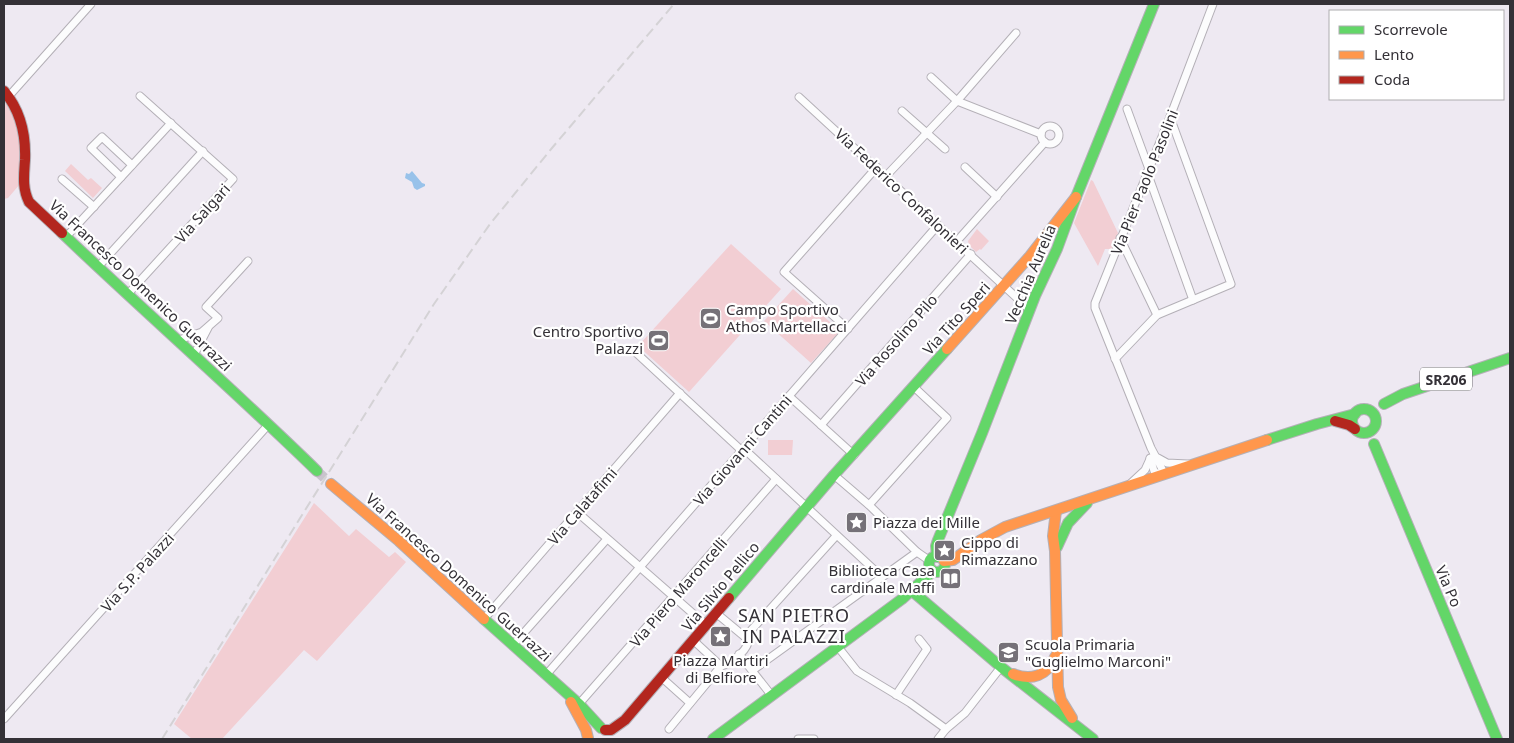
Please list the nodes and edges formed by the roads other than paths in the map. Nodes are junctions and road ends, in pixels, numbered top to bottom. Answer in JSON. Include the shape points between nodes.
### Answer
{"nodes":[{"id":1,"x":91,"y":4,"type":"edge"},
{"id":2,"x":1154,"y":4,"type":"edge"},
{"id":3,"x":1213,"y":4,"type":"edge"},
{"id":4,"x":1016,"y":33,"type":"dead end"},
{"id":5,"x":931,"y":77,"type":"dead end"},
{"id":6,"x":6,"y":94,"type":"edge"},
{"id":7,"x":140,"y":96,"type":"dead end"},
{"id":8,"x":799,"y":97,"type":"dead end"},
{"id":9,"x":957,"y":102,"type":"junction"},
{"id":10,"x":1127,"y":109,"type":"dead end"},
{"id":11,"x":902,"y":110,"type":"dead end"},
{"id":12,"x":1170,"y":116,"type":"junction"},
{"id":13,"x":170,"y":123,"type":"junction"},
{"id":14,"x":927,"y":133,"type":"junction"},
{"id":15,"x":1041,"y":134,"type":"junction"},
{"id":16,"x":1045,"y":142,"type":"junction"},
{"id":17,"x":945,"y":149,"type":"dead end"},
{"id":18,"x":203,"y":151,"type":"junction"},
{"id":19,"x":132,"y":165,"type":"junction"},
{"id":20,"x":964,"y":167,"type":"dead end"},
{"id":21,"x":877,"y":168,"type":"junction"},
{"id":22,"x":1148,"y":170,"type":"junction"},
{"id":23,"x":886,"y":176,"type":"junction"},
{"id":24,"x":121,"y":177,"type":"junction"},
{"id":25,"x":62,"y":179,"type":"dead end"},
{"id":26,"x":997,"y":197,"type":"junction"},
{"id":27,"x":1076,"y":197,"type":"junction"},
{"id":28,"x":94,"y":207,"type":"junction"},
{"id":29,"x":938,"y":225,"type":"junction"},
{"id":30,"x":66,"y":238,"type":"junction"},
{"id":31,"x":1120,"y":238,"type":"junction"},
{"id":32,"x":1042,"y":240,"type":"junction"},
{"id":33,"x":957,"y":242,"type":"junction"},
{"id":34,"x":1057,"y":249,"type":"junction"},
{"id":35,"x":971,"y":254,"type":"junction"},
{"id":36,"x":248,"y":261,"type":"dead end"},
{"id":37,"x":98,"y":267,"type":"junction"},
{"id":38,"x":1005,"y":285,"type":"junction"},
{"id":39,"x":127,"y":295,"type":"junction"},
{"id":40,"x":1193,"y":300,"type":"junction"},
{"id":41,"x":1030,"y":310,"type":"junction"},
{"id":42,"x":1157,"y":315,"type":"junction"},
{"id":43,"x":208,"y":328,"type":"junction"},
{"id":44,"x":848,"y":328,"type":"junction"},
{"id":45,"x":178,"y":340,"type":"junction"},
{"id":46,"x":632,"y":349,"type":"dead end"},
{"id":47,"x":194,"y":355,"type":"junction"},
{"id":48,"x":1510,"y":358,"type":"edge"},
{"id":49,"x":1115,"y":360,"type":"junction"},
{"id":50,"x":914,"y":387,"type":"junction"},
{"id":51,"x":680,"y":393,"type":"junction"},
{"id":52,"x":790,"y":396,"type":"junction"},
{"id":53,"x":1384,"y":404,"type":"junction"},
{"id":54,"x":1367,"y":409,"type":"junction"},
{"id":55,"x":1355,"y":414,"type":"junction"},
{"id":56,"x":1329,"y":421,"type":"junction"},
{"id":57,"x":1376,"y":422,"type":"junction"},
{"id":58,"x":270,"y":424,"type":"junction"},
{"id":59,"x":821,"y":424,"type":"junction"},
{"id":60,"x":1359,"y":431,"type":"junction"},
{"id":61,"x":1374,"y":444,"type":"junction"},
{"id":62,"x":742,"y":449,"type":"junction"},
{"id":63,"x":854,"y":455,"type":"junction"},
{"id":64,"x":1153,"y":457,"type":"junction"},
{"id":65,"x":1196,"y":464,"type":"junction"},
{"id":66,"x":317,"y":471,"type":"tunnel mouth"},
{"id":67,"x":834,"y":476,"type":"junction"},
{"id":68,"x":1160,"y":476,"type":"junction"},
{"id":69,"x":776,"y":479,"type":"junction"},
{"id":70,"x":330,"y":484,"type":"tunnel mouth"},
{"id":71,"x":1125,"y":487,"type":"junction"},
{"id":72,"x":1093,"y":498,"type":"junction"},
{"id":73,"x":869,"y":505,"type":"junction"},
{"id":74,"x":806,"y":508,"type":"junction"},
{"id":75,"x":1057,"y":510,"type":"junction"},
{"id":76,"x":577,"y":512,"type":"junction"},
{"id":77,"x":1062,"y":532,"type":"junction"},
{"id":78,"x":836,"y":536,"type":"junction"},
{"id":79,"x":607,"y":539,"type":"junction"},
{"id":80,"x":1055,"y":551,"type":"junction"},
{"id":81,"x":916,"y":552,"type":"junction"},
{"id":82,"x":937,"y":560,"type":"junction"},
{"id":83,"x":640,"y":567,"type":"junction"},
{"id":84,"x":882,"y":577,"type":"junction"},
{"id":85,"x":912,"y":591,"type":"junction"},
{"id":86,"x":673,"y":597,"type":"junction"},
{"id":87,"x":716,"y":613,"type":"junction"},
{"id":88,"x":484,"y":619,"type":"junction"},
{"id":89,"x":706,"y":625,"type":"junction"},
{"id":90,"x":745,"y":637,"type":"junction"},
{"id":91,"x":919,"y":639,"type":"dead end"},
{"id":92,"x":693,"y":640,"type":"junction"},
{"id":93,"x":513,"y":645,"type":"junction"},
{"id":94,"x":838,"y":647,"type":"junction"},
{"id":95,"x":1056,"y":652,"type":"junction"},
{"id":96,"x":739,"y":654,"type":"junction"},
{"id":97,"x":721,"y":666,"type":"junction"},
{"id":98,"x":1001,"y":668,"type":"junction"},
{"id":99,"x":753,"y":670,"type":"junction"},
{"id":100,"x":546,"y":675,"type":"junction"},
{"id":101,"x":662,"y":677,"type":"junction"},
{"id":102,"x":566,"y":694,"type":"junction"},
{"id":103,"x":896,"y":695,"type":"junction"},
{"id":104,"x":772,"y":696,"type":"junction"},
{"id":105,"x":690,"y":703,"type":"junction"},
{"id":106,"x":579,"y":704,"type":"junction"},
{"id":107,"x":4,"y":719,"type":"edge"},
{"id":108,"x":1076,"y":725,"type":"junction"},
{"id":109,"x":668,"y":729,"type":"dead end"},
{"id":110,"x":946,"y":729,"type":"junction"},
{"id":111,"x":605,"y":732,"type":"edge"},
{"id":112,"x":589,"y":738,"type":"edge"},
{"id":113,"x":713,"y":739,"type":"edge"},
{"id":114,"x":798,"y":739,"type":"edge"},
{"id":115,"x":814,"y":739,"type":"edge"},
{"id":116,"x":938,"y":739,"type":"edge"},
{"id":117,"x":1093,"y":739,"type":"edge"},
{"id":118,"x":1497,"y":739,"type":"edge"}],
"edges":[{"from":1,"to":6,"type":"street"},
{"from":2,"to":27,"type":"main road","name":"Vecchia Aurelia"},
{"from":3,"to":12,"type":"street","name":"Via Pier Paolo Pasolini"},
{"from":4,"to":9,"type":"street"},
{"from":5,"to":9,"type":"street"},
{"from":6,"to":30,"type":"main road","name":"Via Francesco Domenico Guerrazzi","via":[[15,109],[23,136],[25,195]]},
{"from":7,"to":13,"type":"street","name":"Via Salgari"},
{"from":8,"to":21,"type":"street","name":"Via Federico Confalonieri"},
{"from":9,"to":14,"type":"street"},
{"from":9,"to":15,"type":"street"},
{"from":10,"to":22,"type":"street"},
{"from":11,"to":14,"type":"street"},
{"from":12,"to":22,"type":"street","name":"Via Pier Paolo Pasolini"},
{"from":12,"to":40,"type":"street","via":[[1231,284]]},
{"from":13,"to":18,"type":"street","name":"Via Salgari"},
{"from":13,"to":19,"type":"street"},
{"from":14,"to":17,"type":"street"},
{"from":14,"to":23,"type":"street"},
{"from":15,"to":16,"type":"street"},
{"from":15,"to":16,"type":"street","via":[[1048,126],[1058,131],[1056,142]]},
{"from":16,"to":26,"type":"street"},
{"from":18,"to":37,"type":"street"},
{"from":18,"to":39,"type":"street","name":"Via Salgari","via":[[233,179]]},
{"from":19,"to":24,"type":"street"},
{"from":19,"to":24,"type":"street","via":[[102,137],[91,148]]},
{"from":20,"to":26,"type":"street"},
{"from":21,"to":23,"type":"street","name":"Via Federico Confalonieri"},
{"from":21,"to":44,"type":"street","via":[[784,272]]},
{"from":22,"to":31,"type":"street","name":"Via Pier Paolo Pasolini"},
{"from":22,"to":40,"type":"street"},
{"from":23,"to":29,"type":"street","name":"Via Federico Confalonieri"},
{"from":24,"to":28,"type":"street"},
{"from":25,"to":28,"type":"street"},
{"from":26,"to":33,"type":"street"},
{"from":27,"to":32,"type":"main road","name":"Via Tito Speri"},
{"from":27,"to":34,"type":"main road","name":"Vecchia Aurelia"},
{"from":28,"to":30,"type":"street"},
{"from":29,"to":33,"type":"street","name":"Via Federico Confalonieri"},
{"from":29,"to":44,"type":"street","name":"Via Giovanni Cantini"},
{"from":30,"to":37,"type":"main road","name":"Via Francesco Domenico Guerrazzi"},
{"from":31,"to":42,"type":"street"},
{"from":31,"to":49,"type":"street","name":"Via Pier Paolo Pasolini","via":[[1094,306]]},
{"from":32,"to":34,"type":"main road","via":[[1052,238]]},
{"from":32,"to":38,"type":"main road","name":"Via Tito Speri"},
{"from":33,"to":35,"type":"street","name":"Via Federico Confalonieri"},
{"from":34,"to":41,"type":"main road","name":"Vecchia Aurelia"},
{"from":35,"to":38,"type":"street","name":"Via Federico Confalonieri"},
{"from":35,"to":59,"type":"street","name":"Via Rosolino Pilo"},
{"from":36,"to":43,"type":"street","via":[[206,307],[218,318]]},
{"from":37,"to":39,"type":"main road","name":"Via Francesco Domenico Guerrazzi"},
{"from":38,"to":41,"type":"street","name":"Via Federico Confalonieri"},
{"from":38,"to":50,"type":"main road","name":"Via Tito Speri"},
{"from":39,"to":45,"type":"main road","name":"Via Francesco Domenico Guerrazzi"},
{"from":40,"to":42,"type":"street"},
{"from":41,"to":82,"type":"main road","name":"Vecchia Aurelia","via":[[938,540]]},
{"from":42,"to":49,"type":"street"},
{"from":43,"to":45,"type":"street"},
{"from":43,"to":47,"type":"street"},
{"from":44,"to":52,"type":"street","name":"Via Giovanni Cantini"},
{"from":45,"to":47,"type":"main road","name":"Via Francesco Domenico Guerrazzi"},
{"from":46,"to":51,"type":"street"},
{"from":47,"to":58,"type":"main road","name":"Via Francesco Domenico Guerrazzi"},
{"from":48,"to":53,"type":"main road","number":"SR206","via":[[1403,394]]},
{"from":49,"to":64,"type":"street","name":"Via Pier Paolo Pasolini"},
{"from":50,"to":63,"type":"main road","name":"Via Tito Speri"},
{"from":50,"to":73,"type":"street","via":[[947,418]]},
{"from":51,"to":62,"type":"street"},
{"from":51,"to":76,"type":"street","name":"Via Calatafimi"},
{"from":52,"to":59,"type":"street"},
{"from":52,"to":62,"type":"street","name":"Via Giovanni Cantini"},
{"from":53,"to":54,"type":"main road","number":"SR206"},
{"from":53,"to":57,"type":"main road"},
{"from":54,"to":55,"type":"main road","number":"SR206"},
{"from":54,"to":57,"type":"main road","via":[[1374,413]]},
{"from":55,"to":56,"type":"main road"},
{"from":55,"to":60,"type":"main road","via":[[1352,421]]},
{"from":56,"to":60,"type":"main road","via":[[1339,421]]},
{"from":56,"to":65,"type":"main road"},
{"from":57,"to":60,"type":"main road","via":[[1370,432]]},
{"from":57,"to":61,"type":"main road","name":"Via Po"},
{"from":58,"to":66,"type":"main road","name":"Via Francesco Domenico Guerrazzi"},
{"from":58,"to":107,"type":"street","name":"Via S.P. Palazzi"},
{"from":59,"to":63,"type":"street"},
{"from":60,"to":61,"type":"main road","name":"Via Po"},
{"from":61,"to":118,"type":"main road","name":"Via Po"},
{"from":62,"to":69,"type":"street"},
{"from":62,"to":83,"type":"street","name":"Via Giovanni Cantini"},
{"from":63,"to":67,"type":"main road","name":"Via Silvio Pellico"},
{"from":64,"to":65,"type":"street","via":[[1167,463]]},
{"from":64,"to":68,"type":"street","via":[[1162,469]]},
{"from":64,"to":71,"type":"street"},
{"from":65,"to":68,"type":"main road"},
{"from":67,"to":73,"type":"street"},
{"from":67,"to":74,"type":"main road","name":"Via Silvio Pellico"},
{"from":68,"to":71,"type":"main road"},
{"from":69,"to":74,"type":"street"},
{"from":69,"to":86,"type":"street","name":"Via Piero Maroncelli"},
{"from":70,"to":88,"type":"main road","name":"Via Francesco Domenico Guerrazzi","via":[[399,541]]},
{"from":71,"to":72,"type":"main road"},
{"from":72,"to":75,"type":"main road"},
{"from":72,"to":77,"type":"main road","via":[[1078,510]]},
{"from":73,"to":81,"type":"street"},
{"from":74,"to":78,"type":"street"},
{"from":74,"to":87,"type":"main road","name":"Via Silvio Pellico"},
{"from":75,"to":77,"type":"main road"},
{"from":75,"to":80,"type":"main road","via":[[1053,536]]},
{"from":75,"to":82,"type":"main road","via":[[994,532],[953,560]]},
{"from":76,"to":79,"type":"street"},
{"from":76,"to":88,"type":"street","name":"Via Calatafimi"},
{"from":77,"to":80,"type":"main road"},
{"from":78,"to":84,"type":"street"},
{"from":78,"to":90,"type":"street"},
{"from":79,"to":83,"type":"street"},
{"from":79,"to":93,"type":"street"},
{"from":80,"to":95,"type":"main road"},
{"from":81,"to":82,"type":"street"},
{"from":81,"to":84,"type":"street"},
{"from":82,"to":85,"type":"main road","name":"Vecchia Aurelia","via":[[929,566],[933,571]]},
{"from":83,"to":86,"type":"street"},
{"from":83,"to":100,"type":"street","name":"Via Giovanni Cantini"},
{"from":84,"to":99,"type":"street"},
{"from":85,"to":94,"type":"main road","name":"Vecchia Aurelia"},
{"from":85,"to":98,"type":"main road"},
{"from":86,"to":89,"type":"street"},
{"from":86,"to":106,"type":"street","name":"Via Piero Maroncelli"},
{"from":87,"to":89,"type":"main road","name":"Via Silvio Pellico"},
{"from":87,"to":90,"type":"street"},
{"from":88,"to":93,"type":"main road","name":"Via Francesco Domenico Guerrazzi"},
{"from":89,"to":92,"type":"main road","name":"Via Silvio Pellico"},
{"from":90,"to":96,"type":"street","via":[[748,645]]},
{"from":91,"to":103,"type":"street","via":[[927,650]]},
{"from":92,"to":97,"type":"street"},
{"from":92,"to":101,"type":"main road","name":"Via Silvio Pellico"},
{"from":93,"to":100,"type":"main road","name":"Via Francesco Domenico Guerrazzi"},
{"from":94,"to":103,"type":"street","via":[[857,671]]},
{"from":94,"to":104,"type":"main road","name":"Vecchia Aurelia"},
{"from":95,"to":98,"type":"main road","via":[[1050,670],[1035,677],[1025,678]]},
{"from":95,"to":108,"type":"main road","via":[[1061,700]]},
{"from":96,"to":97,"type":"street"},
{"from":96,"to":99,"type":"street"},
{"from":97,"to":105,"type":"street"},
{"from":98,"to":108,"type":"main road"},
{"from":98,"to":110,"type":"street","via":[[965,713]]},
{"from":99,"to":104,"type":"street"},
{"from":100,"to":102,"type":"main road","name":"Via Francesco Domenico Guerrazzi"},
{"from":101,"to":105,"type":"street"},
{"from":101,"to":111,"type":"main road","name":"Via Silvio Pellico","via":[[624,720]]},
{"from":102,"to":106,"type":"main road","name":"Via Francesco Domenico Guerrazzi"},
{"from":102,"to":112,"type":"main road","name":"Via Francesco Domenico Guerrazzi"},
{"from":103,"to":110,"type":"street"},
{"from":104,"to":113,"type":"main road","name":"Vecchia Aurelia"},
{"from":105,"to":109,"type":"street"},
{"from":106,"to":111,"type":"main road","name":"Via Francesco Domenico Guerrazzi"},
{"from":108,"to":117,"type":"main road"},
{"from":110,"to":116,"type":"street"},
{"from":111,"to":112,"type":"main road","name":"Via Silvio Pellico","via":[[592,730]]},
{"from":114,"to":115,"type":"street"}]}
